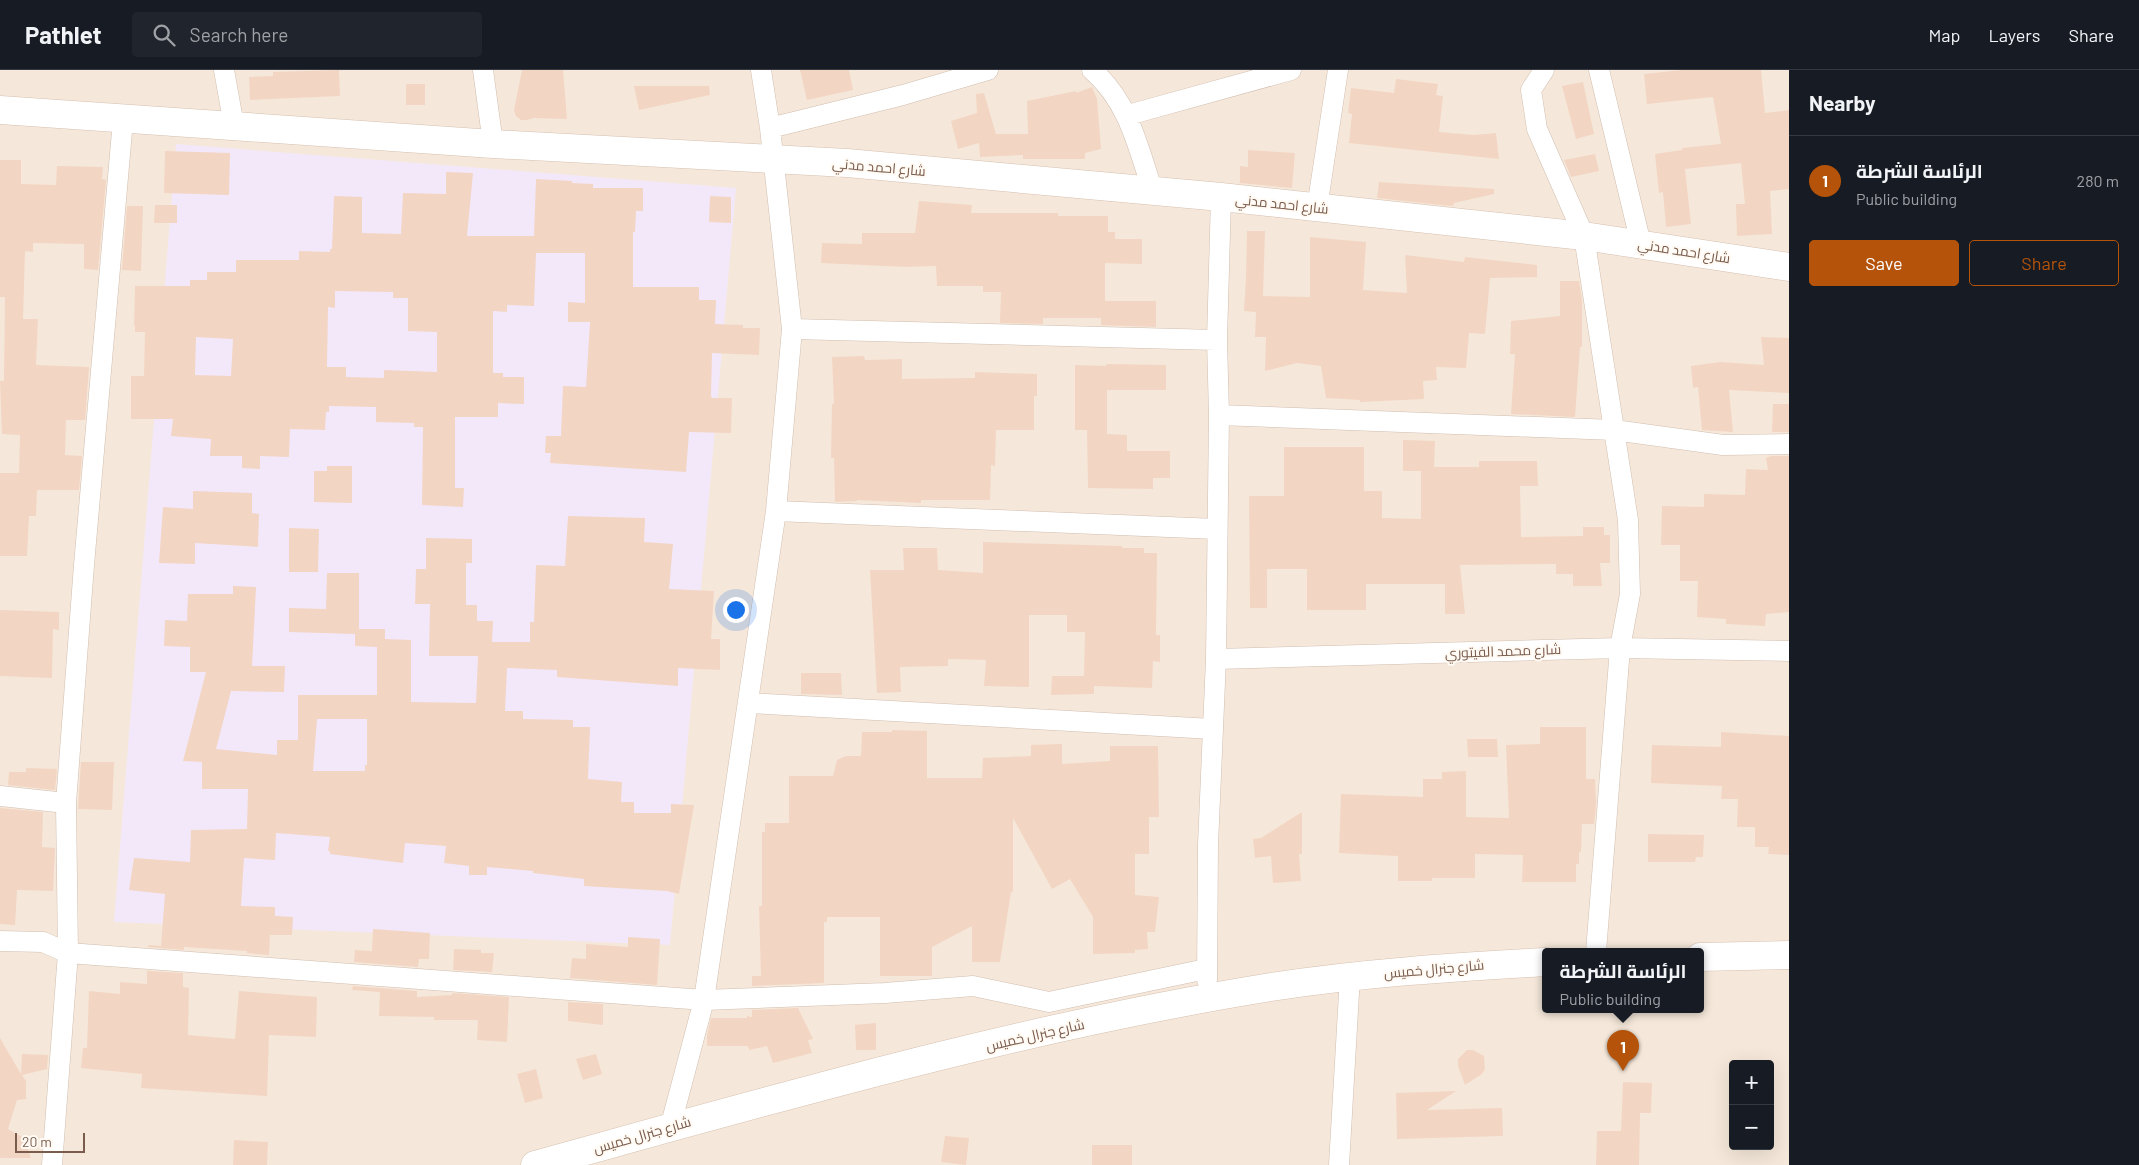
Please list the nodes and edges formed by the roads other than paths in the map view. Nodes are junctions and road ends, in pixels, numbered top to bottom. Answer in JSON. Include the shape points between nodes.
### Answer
{"nodes":[{"id":1,"x":224,"y":70,"type":"edge"},
{"id":2,"x":483,"y":70,"type":"edge"},
{"id":3,"x":761,"y":70,"type":"edge"},
{"id":4,"x":988,"y":70,"type":"edge"},
{"id":5,"x":1092,"y":70,"type":"edge"},
{"id":6,"x":1291,"y":70,"type":"edge"},
{"id":7,"x":1338,"y":70,"type":"edge"},
{"id":8,"x":1544,"y":70,"type":"edge"},
{"id":9,"x":1599,"y":70,"type":"edge"},
{"id":10,"x":0,"y":110,"type":"edge"},
{"id":11,"x":1128,"y":115,"type":"junction"},
{"id":12,"x":123,"y":120,"type":"junction"},
{"id":13,"x":234,"y":126,"type":"junction"},
{"id":14,"x":770,"y":128,"type":"junction"},
{"id":15,"x":493,"y":144,"type":"junction"},
{"id":16,"x":774,"y":160,"type":"junction"},
{"id":17,"x":1153,"y":192,"type":"junction"},
{"id":18,"x":1221,"y":197,"type":"junction"},
{"id":19,"x":1317,"y":208,"type":"junction"},
{"id":20,"x":1584,"y":236,"type":"junction"},
{"id":21,"x":1641,"y":244,"type":"junction"},
{"id":22,"x":1789,"y":267,"type":"edge"},
{"id":23,"x":792,"y":329,"type":"junction"},
{"id":24,"x":1217,"y":340,"type":"junction"},
{"id":25,"x":1219,"y":415,"type":"junction"},
{"id":26,"x":1614,"y":430,"type":"junction"},
{"id":27,"x":1789,"y":444,"type":"edge"},
{"id":28,"x":776,"y":511,"type":"junction"},
{"id":29,"x":1217,"y":529,"type":"junction"},
{"id":30,"x":1620,"y":648,"type":"junction"},
{"id":31,"x":1789,"y":651,"type":"edge"},
{"id":32,"x":1216,"y":659,"type":"junction"},
{"id":33,"x":749,"y":703,"type":"junction"},
{"id":34,"x":1213,"y":728,"type":"junction"},
{"id":35,"x":0,"y":796,"type":"edge"},
{"id":36,"x":66,"y":803,"type":"junction"},
{"id":37,"x":0,"y":941,"type":"edge"},
{"id":38,"x":1596,"y":948,"type":"edge"},
{"id":39,"x":68,"y":953,"type":"junction"},
{"id":40,"x":1789,"y":955,"type":"edge"},
{"id":41,"x":1704,"y":957,"type":"edge"},
{"id":42,"x":1542,"y":962,"type":"edge"},
{"id":43,"x":1206,"y":968,"type":"junction"},
{"id":44,"x":1350,"y":976,"type":"junction"},
{"id":45,"x":1208,"y":999,"type":"junction"},
{"id":46,"x":704,"y":1000,"type":"junction"},
{"id":47,"x":670,"y":1128,"type":"junction"},
{"id":48,"x":52,"y":1165,"type":"edge"},
{"id":49,"x":534,"y":1165,"type":"edge"},
{"id":50,"x":1339,"y":1165,"type":"edge"}],
"edges":[{"from":1,"to":13,"type":"street"},
{"from":2,"to":15,"type":"street"},
{"from":3,"to":14,"type":"street"},
{"from":4,"to":14,"type":"street"},
{"from":5,"to":11,"type":"street"},
{"from":6,"to":11,"type":"street"},
{"from":7,"to":19,"type":"street"},
{"from":8,"to":20,"type":"street","via":[[1531,90],[1537,129]]},
{"from":9,"to":21,"type":"street"},
{"from":10,"to":12,"type":"street","name":"شارع احمد مدني"},
{"from":11,"to":17,"type":"street"},
{"from":12,"to":13,"type":"street","name":"شارع احمد مدني"},
{"from":12,"to":36,"type":"street"},
{"from":13,"to":15,"type":"street","name":"شارع احمد مدني"},
{"from":14,"to":16,"type":"street"},
{"from":15,"to":16,"type":"street","name":"شارع احمد مدني"},
{"from":16,"to":17,"type":"street","name":"شارع احمد مدني","via":[[846,163]]},
{"from":16,"to":23,"type":"street"},
{"from":17,"to":18,"type":"street","name":"شارع احمد مدني"},
{"from":18,"to":19,"type":"street","name":"شارع احمد مدني"},
{"from":18,"to":24,"type":"street"},
{"from":19,"to":20,"type":"street","name":"شارع احمد مدني"},
{"from":20,"to":21,"type":"street","name":"شارع احمد مدني"},
{"from":20,"to":26,"type":"street"},
{"from":21,"to":22,"type":"street","name":"شارع احمد مدني"},
{"from":23,"to":24,"type":"street"},
{"from":23,"to":28,"type":"street"},
{"from":24,"to":25,"type":"street"},
{"from":25,"to":26,"type":"street"},
{"from":25,"to":29,"type":"street"},
{"from":26,"to":27,"type":"street","via":[[1723,445]]},
{"from":26,"to":30,"type":"street","via":[[1628,520],[1630,567],[1630,594]]},
{"from":28,"to":29,"type":"street"},
{"from":28,"to":33,"type":"street"},
{"from":29,"to":32,"type":"street"},
{"from":30,"to":31,"type":"street","name":"شارع محمد الفيتوري"},
{"from":30,"to":32,"type":"street","name":"شارع محمد الفيتوري"},
{"from":30,"to":38,"type":"street"},
{"from":32,"to":34,"type":"street"},
{"from":33,"to":34,"type":"street"},
{"from":33,"to":46,"type":"street"},
{"from":34,"to":43,"type":"street"},
{"from":35,"to":36,"type":"street"},
{"from":36,"to":39,"type":"street"},
{"from":37,"to":39,"type":"street","via":[[43,942]]},
{"from":39,"to":46,"type":"street"},
{"from":39,"to":48,"type":"street"},
{"from":40,"to":41,"type":"street"},
{"from":42,"to":44,"type":"street","name":"شارع جنرال خميس"},
{"from":43,"to":45,"type":"street"},
{"from":43,"to":46,"type":"street","via":[[1049,1002],[973,986]]},
{"from":44,"to":45,"type":"street","name":"شارع جنرال خميس"},
{"from":44,"to":50,"type":"street"},
{"from":45,"to":47,"type":"street","name":"شارع جنرال خميس","via":[[1044,1031],[748,1105]]},
{"from":46,"to":47,"type":"street"},
{"from":47,"to":49,"type":"street","name":"شارع جنرال خميس"}]}
